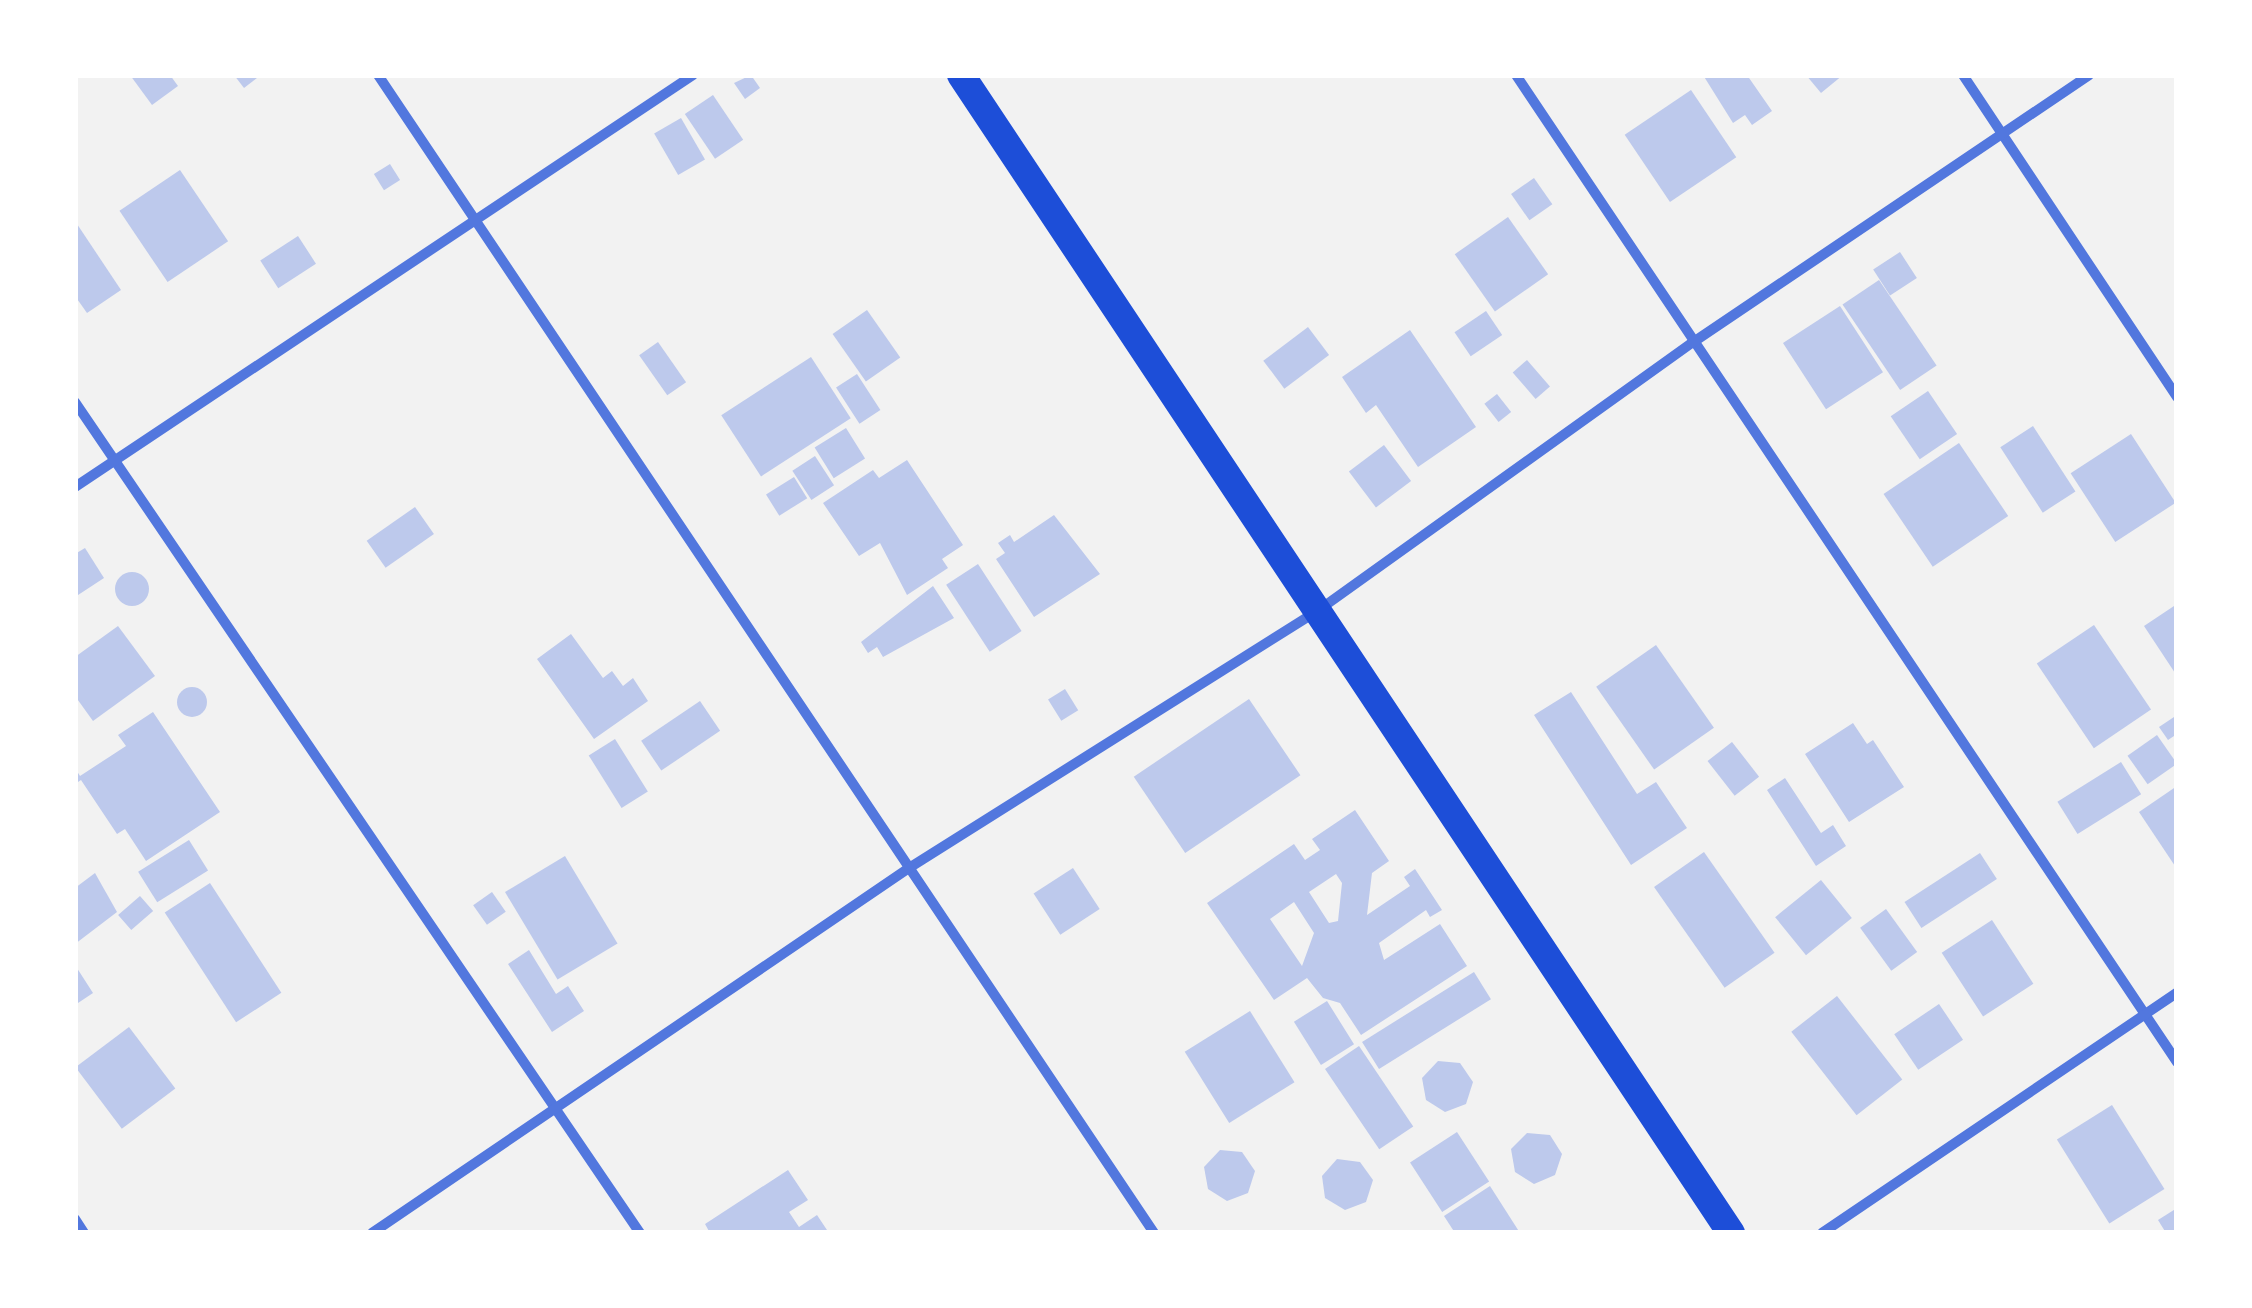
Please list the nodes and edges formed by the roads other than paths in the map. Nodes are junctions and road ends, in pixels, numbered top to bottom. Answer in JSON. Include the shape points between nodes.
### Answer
{"nodes":[{"id":1,"x":378,"y":75,"type":"edge"},
{"id":2,"x":693,"y":75,"type":"edge"},
{"id":3,"x":961,"y":75,"type":"edge"},
{"id":4,"x":1516,"y":75,"type":"edge"},
{"id":5,"x":1963,"y":75,"type":"edge"},
{"id":6,"x":2089,"y":75,"type":"edge"},
{"id":7,"x":2001,"y":134,"type":"junction"},
{"id":8,"x":476,"y":222,"type":"junction"},
{"id":9,"x":1692,"y":342,"type":"junction"},
{"id":10,"x":2177,"y":397,"type":"edge"},
{"id":11,"x":75,"y":402,"type":"edge"},
{"id":12,"x":114,"y":461,"type":"junction"},
{"id":13,"x":75,"y":487,"type":"edge"},
{"id":14,"x":1316,"y":612,"type":"junction"},
{"id":15,"x":909,"y":868,"type":"junction"},
{"id":16,"x":2177,"y":993,"type":"edge"},
{"id":17,"x":2144,"y":1015,"type":"junction"},
{"id":18,"x":2177,"y":1062,"type":"edge"},
{"id":19,"x":553,"y":1108,"type":"junction"},
{"id":20,"x":75,"y":1219,"type":"edge"},
{"id":21,"x":84,"y":1233,"type":"edge"},
{"id":22,"x":372,"y":1233,"type":"edge"},
{"id":23,"x":640,"y":1233,"type":"edge"},
{"id":24,"x":1154,"y":1233,"type":"edge"},
{"id":25,"x":1731,"y":1233,"type":"edge"},
{"id":26,"x":1822,"y":1233,"type":"edge"}],
"edges":[{"from":1,"to":8,"type":"street"},
{"from":2,"to":8,"type":"street"},
{"from":3,"to":14,"type":"highway"},
{"from":4,"to":9,"type":"street"},
{"from":5,"to":7,"type":"street"},
{"from":6,"to":7,"type":"street"},
{"from":7,"to":9,"type":"street"},
{"from":7,"to":10,"type":"street"},
{"from":8,"to":12,"type":"street"},
{"from":8,"to":15,"type":"street"},
{"from":9,"to":14,"type":"street"},
{"from":9,"to":17,"type":"street"},
{"from":11,"to":12,"type":"street"},
{"from":12,"to":13,"type":"street"},
{"from":12,"to":19,"type":"street"},
{"from":14,"to":15,"type":"street"},
{"from":14,"to":25,"type":"highway"},
{"from":15,"to":19,"type":"street"},
{"from":15,"to":24,"type":"street"},
{"from":16,"to":17,"type":"street"},
{"from":17,"to":18,"type":"street"},
{"from":17,"to":26,"type":"street"},
{"from":19,"to":22,"type":"street"},
{"from":19,"to":23,"type":"street"},
{"from":20,"to":21,"type":"street"}]}
